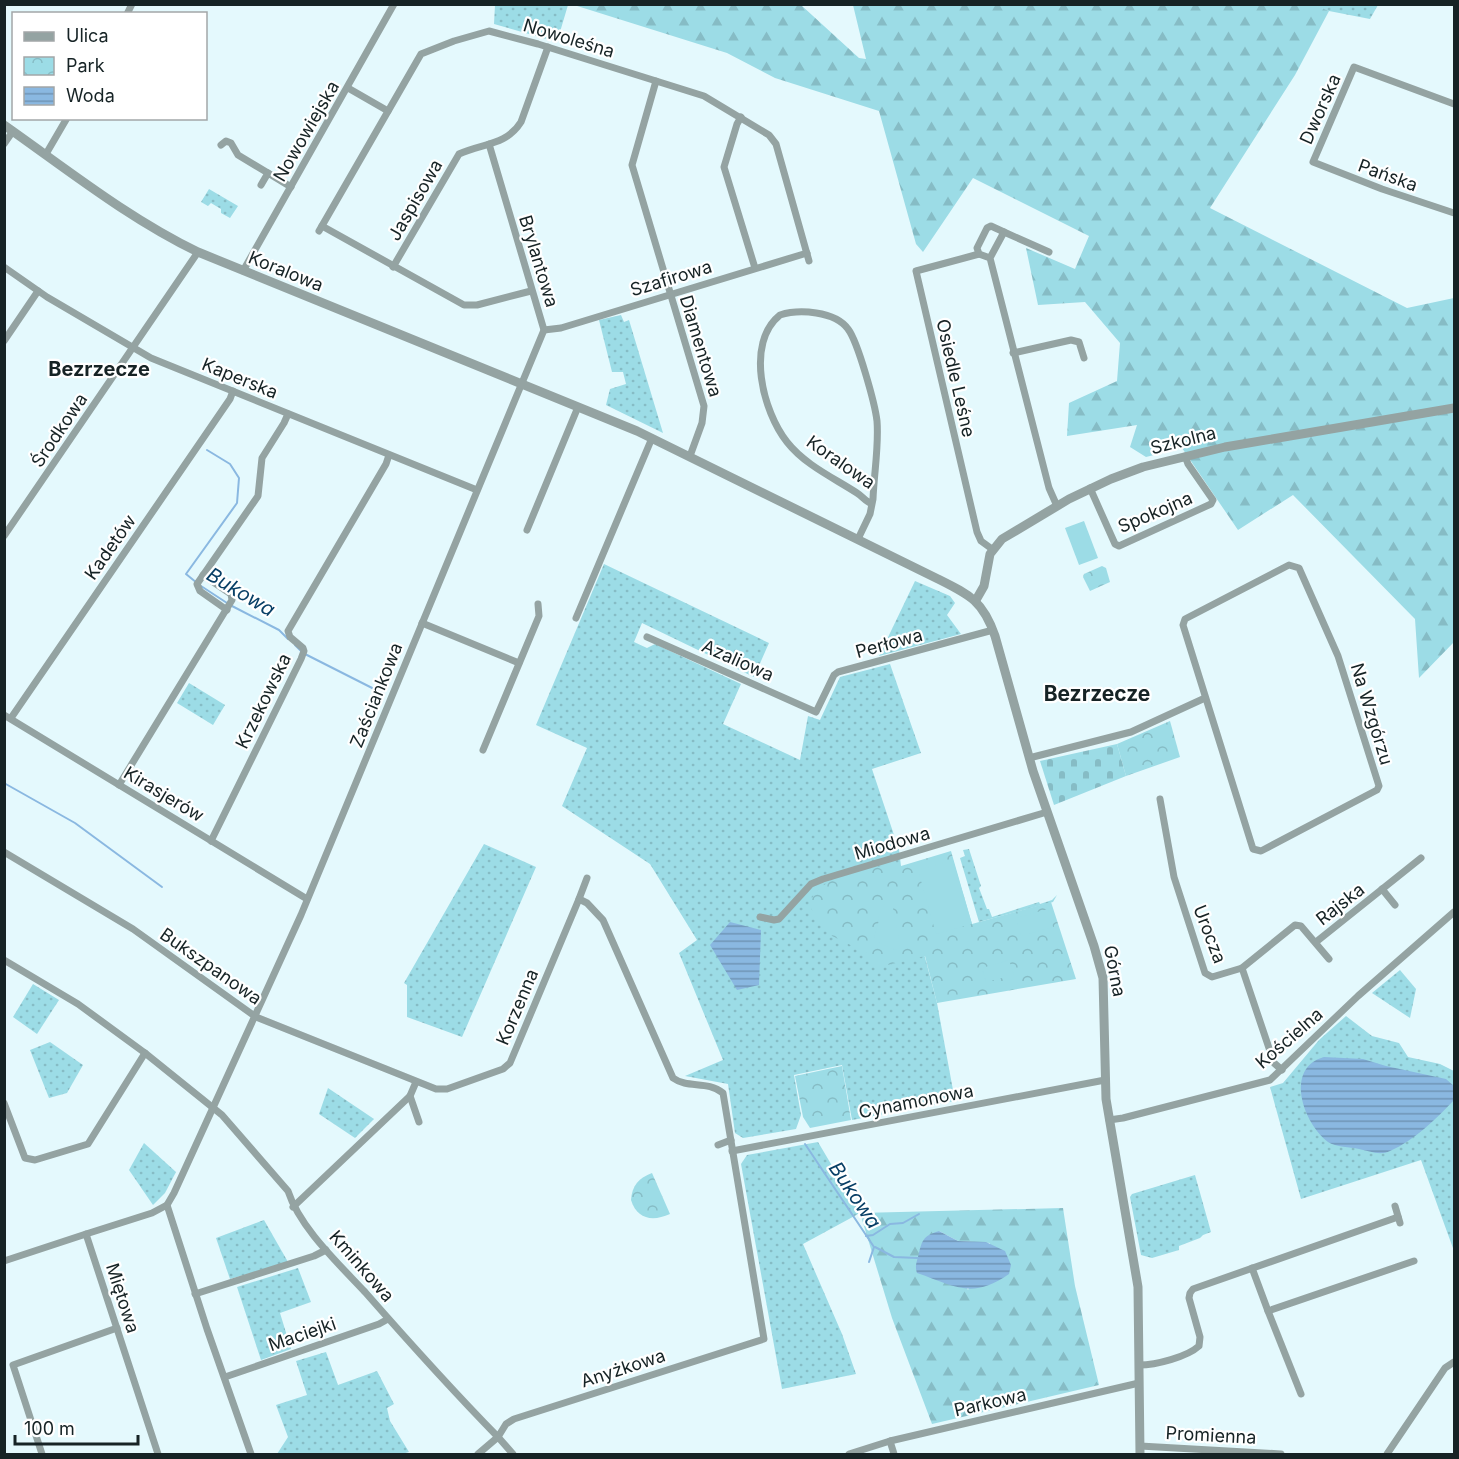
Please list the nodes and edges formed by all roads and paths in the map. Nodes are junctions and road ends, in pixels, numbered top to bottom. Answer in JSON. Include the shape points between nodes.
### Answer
{"nodes":[{"id":1,"x":394,"y":4,"type":"edge"},
{"id":2,"x":548,"y":47,"type":"junction"},
{"id":3,"x":656,"y":81,"type":"junction"},
{"id":4,"x":348,"y":88,"type":"junction"},
{"id":5,"x":1455,"y":104,"type":"edge"},
{"id":6,"x":388,"y":111,"type":"junction"},
{"id":7,"x":741,"y":117,"type":"junction"},
{"id":8,"x":66,"y":120,"type":"edge"},
{"id":9,"x":4,"y":125,"type":"edge"},
{"id":10,"x":13,"y":131,"type":"junction"},
{"id":11,"x":4,"y":144,"type":"edge"},
{"id":12,"x":489,"y":144,"type":"junction"},
{"id":13,"x":221,"y":145,"type":"dead end"},
{"id":14,"x":46,"y":154,"type":"junction"},
{"id":15,"x":1313,"y":162,"type":"joint"},
{"id":16,"x":268,"y":173,"type":"junction"},
{"id":17,"x":261,"y":185,"type":"dead end"},
{"id":18,"x":291,"y":187,"type":"junction"},
{"id":19,"x":1455,"y":213,"type":"edge"},
{"id":20,"x":1004,"y":232,"type":"junction"},
{"id":21,"x":198,"y":252,"type":"junction"},
{"id":22,"x":1049,"y":252,"type":"dead end"},
{"id":23,"x":807,"y":253,"type":"junction"},
{"id":24,"x":979,"y":254,"type":"junction"},
{"id":25,"x":990,"y":258,"type":"junction"},
{"id":26,"x":809,"y":261,"type":"dead end"},
{"id":27,"x":4,"y":267,"type":"edge"},
{"id":28,"x":393,"y":267,"type":"junction"},
{"id":29,"x":755,"y":268,"type":"junction"},
{"id":30,"x":243,"y":271,"type":"junction"},
{"id":31,"x":38,"y":291,"type":"junction"},
{"id":32,"x":531,"y":291,"type":"junction"},
{"id":33,"x":670,"y":294,"type":"junction"},
{"id":34,"x":544,"y":330,"type":"junction"},
{"id":35,"x":4,"y":341,"type":"edge"},
{"id":36,"x":133,"y":349,"type":"junction"},
{"id":37,"x":1013,"y":353,"type":"junction"},
{"id":38,"x":1084,"y":358,"type":"dead end"},
{"id":39,"x":522,"y":384,"type":"junction"},
{"id":40,"x":233,"y":391,"type":"junction"},
{"id":41,"x":578,"y":407,"type":"junction"},
{"id":42,"x":1455,"y":408,"type":"edge"},
{"id":43,"x":288,"y":414,"type":"junction"},
{"id":44,"x":652,"y":438,"type":"junction"},
{"id":45,"x":389,"y":455,"type":"junction"},
{"id":46,"x":690,"y":456,"type":"junction"},
{"id":47,"x":1185,"y":456,"type":"junction"},
{"id":48,"x":1090,"y":488,"type":"junction"},
{"id":49,"x":873,"y":489,"type":"junction"},
{"id":50,"x":477,"y":490,"type":"junction"},
{"id":51,"x":860,"y":495,"type":"junction"},
{"id":52,"x":872,"y":504,"type":"junction"},
{"id":53,"x":1057,"y":506,"type":"junction"},
{"id":54,"x":527,"y":530,"type":"dead end"},
{"id":55,"x":4,"y":536,"type":"edge"},
{"id":56,"x":858,"y":539,"type":"junction"},
{"id":57,"x":992,"y":549,"type":"junction"},
{"id":58,"x":203,"y":575,"type":"junction"},
{"id":59,"x":976,"y":600,"type":"junction"},
{"id":60,"x":538,"y":604,"type":"dead end"},
{"id":61,"x":227,"y":610,"type":"junction"},
{"id":62,"x":576,"y":618,"type":"dead end"},
{"id":63,"x":422,"y":622,"type":"junction"},
{"id":64,"x":993,"y":630,"type":"junction"},
{"id":65,"x":647,"y":637,"type":"dead end"},
{"id":66,"x":519,"y":663,"type":"junction"},
{"id":67,"x":1205,"y":698,"type":"junction"},
{"id":68,"x":816,"y":712,"type":"joint"},
{"id":69,"x":8,"y":717,"type":"edge"},
{"id":70,"x":483,"y":750,"type":"dead end"},
{"id":71,"x":1029,"y":758,"type":"junction"},
{"id":72,"x":119,"y":784,"type":"junction"},
{"id":73,"x":1160,"y":799,"type":"dead end"},
{"id":74,"x":1047,"y":812,"type":"junction"},
{"id":75,"x":211,"y":841,"type":"junction"},
{"id":76,"x":4,"y":852,"type":"edge"},
{"id":77,"x":1421,"y":858,"type":"dead end"},
{"id":78,"x":587,"y":878,"type":"dead end"},
{"id":79,"x":1382,"y":889,"type":"junction"},
{"id":80,"x":307,"y":898,"type":"junction"},
{"id":81,"x":579,"y":899,"type":"junction"},
{"id":82,"x":1395,"y":905,"type":"dead end"},
{"id":83,"x":1455,"y":912,"type":"edge"},
{"id":84,"x":760,"y":917,"type":"dead end"},
{"id":85,"x":1316,"y":942,"type":"junction"},
{"id":86,"x":1329,"y":959,"type":"dead end"},
{"id":87,"x":4,"y":960,"type":"edge"},
{"id":88,"x":1242,"y":969,"type":"junction"},
{"id":89,"x":256,"y":1017,"type":"junction"},
{"id":90,"x":145,"y":1053,"type":"junction"},
{"id":91,"x":1282,"y":1070,"type":"junction"},
{"id":92,"x":1105,"y":1080,"type":"junction"},
{"id":93,"x":417,"y":1082,"type":"junction"},
{"id":94,"x":447,"y":1089,"type":"joint"},
{"id":95,"x":411,"y":1096,"type":"junction"},
{"id":96,"x":4,"y":1103,"type":"edge"},
{"id":97,"x":213,"y":1109,"type":"junction"},
{"id":98,"x":1109,"y":1120,"type":"junction"},
{"id":99,"x":419,"y":1122,"type":"dead end"},
{"id":100,"x":731,"y":1140,"type":"junction"},
{"id":101,"x":718,"y":1145,"type":"dead end"},
{"id":102,"x":732,"y":1151,"type":"junction"},
{"id":103,"x":166,"y":1205,"type":"junction"},
{"id":104,"x":1395,"y":1206,"type":"dead end"},
{"id":105,"x":293,"y":1207,"type":"junction"},
{"id":106,"x":87,"y":1233,"type":"junction"},
{"id":107,"x":326,"y":1250,"type":"junction"},
{"id":108,"x":4,"y":1261,"type":"edge"},
{"id":109,"x":1414,"y":1261,"type":"dead end"},
{"id":110,"x":1252,"y":1268,"type":"junction"},
{"id":111,"x":195,"y":1294,"type":"junction"},
{"id":112,"x":1268,"y":1311,"type":"junction"},
{"id":113,"x":388,"y":1318,"type":"junction"},
{"id":114,"x":117,"y":1328,"type":"junction"},
{"id":115,"x":672,"y":1359,"type":"dead end"},
{"id":116,"x":1455,"y":1362,"type":"edge"},
{"id":117,"x":1139,"y":1365,"type":"junction"},
{"id":118,"x":675,"y":1368,"type":"junction"},
{"id":119,"x":225,"y":1377,"type":"junction"},
{"id":120,"x":1139,"y":1383,"type":"junction"},
{"id":121,"x":1301,"y":1394,"type":"dead end"},
{"id":122,"x":498,"y":1437,"type":"junction"},
{"id":123,"x":890,"y":1441,"type":"junction"},
{"id":124,"x":1140,"y":1450,"type":"edge"},
{"id":125,"x":42,"y":1455,"type":"edge"},
{"id":126,"x":158,"y":1455,"type":"edge"},
{"id":127,"x":251,"y":1455,"type":"edge"},
{"id":128,"x":478,"y":1455,"type":"edge"},
{"id":129,"x":513,"y":1455,"type":"edge"},
{"id":130,"x":849,"y":1455,"type":"edge"},
{"id":131,"x":894,"y":1455,"type":"edge"},
{"id":132,"x":1281,"y":1455,"type":"edge"},
{"id":133,"x":1387,"y":1455,"type":"edge"}],
"edges":[{"from":1,"to":4,"type":"street","name":"Nowowiejska"},
{"from":2,"to":3,"type":"street","name":"Nowoleśna"},
{"from":2,"to":6,"type":"street","name":"Nowoleśna","via":[[489,31],[424,52]]},
{"from":2,"to":12,"type":"street","name":"Jaspisowa","via":[[517,129],[505,139]]},
{"from":3,"to":7,"type":"street","name":"Nowoleśna","via":[[704,96]]},
{"from":3,"to":33,"type":"street","name":"Diamentowa","via":[[632,165]]},
{"from":4,"to":6,"type":"street"},
{"from":4,"to":18,"type":"street","name":"Nowowiejska"},
{"from":5,"to":15,"type":"street","name":"Dworska","via":[[1354,67]]},
{"from":6,"to":28,"type":"street","name":"Nowoleśna","via":[[320,229]]},
{"from":7,"to":23,"type":"street","name":"Nowoleśna","via":[[776,144]]},
{"from":7,"to":29,"type":"street","via":[[724,167]]},
{"from":8,"to":14,"type":"street"},
{"from":9,"to":10,"type":"street","name":"Koralowa"},
{"from":10,"to":11,"type":"street"},
{"from":10,"to":14,"type":"street","name":"Koralowa"},
{"from":12,"to":28,"type":"street","name":"Jaspisowa","via":[[459,154]]},
{"from":12,"to":32,"type":"street","name":"Brylantowa"},
{"from":13,"to":16,"type":"street","via":[[231,143],[238,155]]},
{"from":14,"to":21,"type":"street","name":"Koralowa","via":[[129,213]]},
{"from":15,"to":19,"type":"street","name":"Pańska"},
{"from":16,"to":17,"type":"street"},
{"from":16,"to":18,"type":"street"},
{"from":18,"to":30,"type":"street","name":"Nowowiejska"},
{"from":20,"to":22,"type":"street"},
{"from":20,"to":24,"type":"street","via":[[987,228],[977,248]]},
{"from":20,"to":25,"type":"street"},
{"from":21,"to":30,"type":"street","name":"Koralowa"},
{"from":21,"to":36,"type":"street","name":"Środkowa"},
{"from":23,"to":26,"type":"street","name":"Nowoleśna"},
{"from":23,"to":29,"type":"street","name":"Szafirowa"},
{"from":24,"to":25,"type":"street"},
{"from":24,"to":57,"type":"street","name":"Osiedle Leśne","via":[[916,271],[977,532]]},
{"from":25,"to":37,"type":"street"},
{"from":27,"to":31,"type":"street","name":"Kaperska"},
{"from":28,"to":32,"type":"street","via":[[468,306]]},
{"from":29,"to":33,"type":"street","name":"Szafirowa"},
{"from":30,"to":39,"type":"street","name":"Koralowa"},
{"from":31,"to":35,"type":"street"},
{"from":31,"to":36,"type":"street","name":"Kaperska"},
{"from":32,"to":34,"type":"street","name":"Brylantowa"},
{"from":33,"to":34,"type":"street","name":"Szafirowa"},
{"from":33,"to":46,"type":"street","name":"Diamentowa","via":[[704,406]]},
{"from":34,"to":39,"type":"street","name":"Brylantowa"},
{"from":36,"to":40,"type":"street","name":"Kaperska"},
{"from":36,"to":55,"type":"street","name":"Środkowa"},
{"from":37,"to":38,"type":"street","via":[[1071,340],[1079,342]]},
{"from":37,"to":53,"type":"street"},
{"from":39,"to":41,"type":"street","name":"Koralowa"},
{"from":39,"to":50,"type":"street","name":"Zaściankowa"},
{"from":40,"to":43,"type":"street","name":"Kaperska"},
{"from":40,"to":69,"type":"street","name":"Kadetów"},
{"from":41,"to":44,"type":"street","name":"Koralowa"},
{"from":41,"to":54,"type":"street"},
{"from":42,"to":47,"type":"street","name":"Szkolna"},
{"from":43,"to":45,"type":"street","name":"Kaperska"},
{"from":43,"to":58,"type":"street","via":[[262,458],[258,496]]},
{"from":44,"to":46,"type":"street","name":"Koralowa"},
{"from":44,"to":62,"type":"street"},
{"from":45,"to":50,"type":"street","name":"Kaperska"},
{"from":45,"to":75,"type":"street","name":"Krzekowska","via":[[288,631],[303,653]]},
{"from":46,"to":56,"type":"street","name":"Koralowa"},
{"from":47,"to":48,"type":"street","name":"Szkolna"},
{"from":47,"to":48,"type":"street","name":"Spokojna","via":[[1213,500],[1211,504],[1119,546]]},
{"from":48,"to":53,"type":"street","name":"Szkolna"},
{"from":49,"to":51,"type":"street"},
{"from":49,"to":51,"type":"street","name":"Koralowa","via":[[877,422],[871,390],[851,334],[827,316],[780,315],[766,331],[760,351],[765,392],[777,427],[810,464]]},
{"from":49,"to":52,"type":"street","name":"Koralowa"},
{"from":50,"to":63,"type":"street","name":"Zaściankowa"},
{"from":51,"to":52,"type":"street","name":"Koralowa"},
{"from":52,"to":56,"type":"street"},
{"from":53,"to":57,"type":"street","name":"Szkolna"},
{"from":56,"to":59,"type":"street","name":"Koralowa"},
{"from":57,"to":59,"type":"street","via":[[984,586]]},
{"from":58,"to":61,"type":"street","via":[[198,587]]},
{"from":58,"to":61,"type":"street","via":[[231,594]]},
{"from":59,"to":64,"type":"street","name":"Górna"},
{"from":60,"to":66,"type":"street","via":[[539,616]]},
{"from":61,"to":72,"type":"street"},
{"from":63,"to":66,"type":"street"},
{"from":63,"to":80,"type":"street","name":"Zaściankowa"},
{"from":64,"to":68,"type":"street","name":"Perłowa","via":[[838,672]]},
{"from":64,"to":71,"type":"street","name":"Górna"},
{"from":65,"to":68,"type":"street","name":"Azaliowa"},
{"from":66,"to":70,"type":"street"},
{"from":67,"to":67,"type":"street","name":"Na Wzgórzu","via":[[1253,849],[1269,848],[1377,790],[1379,786],[1338,656],[1299,568],[1289,565],[1185,619],[1183,625]]},
{"from":67,"to":71,"type":"street","via":[[1125,735]]},
{"from":69,"to":72,"type":"street","name":"Kirasjerów"},
{"from":71,"to":74,"type":"street","name":"Górna"},
{"from":72,"to":75,"type":"street","name":"Kirasjerów"},
{"from":73,"to":88,"type":"street","name":"Urocza","via":[[1174,877],[1205,973],[1212,977]]},
{"from":74,"to":84,"type":"street","name":"Miodowa","via":[[823,879],[811,884],[779,919]]},
{"from":74,"to":92,"type":"street","name":"Górna","via":[[1103,978]]},
{"from":75,"to":80,"type":"street","name":"Kirasjerów"},
{"from":76,"to":89,"type":"street","name":"Bukszpanowa","via":[[134,929]]},
{"from":77,"to":79,"type":"street","name":"Rajska"},
{"from":78,"to":81,"type":"street","name":"Korzenna"},
{"from":79,"to":82,"type":"street","name":"Rajska"},
{"from":79,"to":85,"type":"street","name":"Rajska"},
{"from":80,"to":89,"type":"street","name":"Zaściankowa"},
{"from":81,"to":94,"type":"street","name":"Korzenna","via":[[510,1063]]},
{"from":81,"to":100,"type":"street","via":[[603,920],[673,1078],[715,1086],[723,1093]]},
{"from":83,"to":91,"type":"street","name":"Kościelna","via":[[1358,996]]},
{"from":85,"to":86,"type":"street","name":"Rajska"},
{"from":85,"to":88,"type":"street","name":"Rajska","via":[[1295,925]]},
{"from":87,"to":90,"type":"street","name":"Kminkowa","via":[[78,1004]]},
{"from":88,"to":91,"type":"street","name":"Urocza","via":[[1274,1063]]},
{"from":89,"to":93,"type":"street","name":"Bukszpanowa"},
{"from":89,"to":97,"type":"street"},
{"from":90,"to":96,"type":"street","via":[[88,1144],[35,1160],[26,1158]]},
{"from":90,"to":97,"type":"street","name":"Kminkowa"},
{"from":91,"to":98,"type":"street","name":"Kościelna","via":[[1262,1083]]},
{"from":92,"to":98,"type":"street","name":"Górna"},
{"from":92,"to":102,"type":"street","name":"Cynamonowa"},
{"from":93,"to":94,"type":"street","name":"Bukszpanowa"},
{"from":93,"to":95,"type":"street"},
{"from":95,"to":99,"type":"street"},
{"from":95,"to":105,"type":"street"},
{"from":97,"to":103,"type":"street"},
{"from":97,"to":105,"type":"street","name":"Kminkowa","via":[[222,1114],[288,1191]]},
{"from":98,"to":117,"type":"street","name":"Górna","via":[[1137,1272]]},
{"from":100,"to":101,"type":"street"},
{"from":100,"to":102,"type":"street"},
{"from":102,"to":118,"type":"street","name":"Anyżkowa","via":[[764,1339]]},
{"from":103,"to":106,"type":"street"},
{"from":103,"to":111,"type":"street"},
{"from":104,"to":110,"type":"street","via":[[1399,1220]]},
{"from":105,"to":107,"type":"street","name":"Kminkowa"},
{"from":106,"to":108,"type":"street"},
{"from":106,"to":114,"type":"street","name":"Miętowa"},
{"from":107,"to":111,"type":"street"},
{"from":107,"to":113,"type":"street","name":"Kminkowa"},
{"from":109,"to":112,"type":"street"},
{"from":110,"to":112,"type":"street"},
{"from":110,"to":117,"type":"street","via":[[1191,1291],[1189,1302],[1201,1341],[1197,1349],[1153,1365]]},
{"from":111,"to":119,"type":"street"},
{"from":112,"to":121,"type":"street"},
{"from":113,"to":119,"type":"street","name":"Maciejki"},
{"from":113,"to":122,"type":"street","name":"Kminkowa"},
{"from":114,"to":125,"type":"street","via":[[13,1365]]},
{"from":114,"to":126,"type":"street","name":"Miętowa"},
{"from":115,"to":118,"type":"street"},
{"from":116,"to":133,"type":"street","via":[[1445,1368]]},
{"from":117,"to":120,"type":"street","name":"Górna"},
{"from":118,"to":122,"type":"street","name":"Anyżkowa","via":[[514,1419]]},
{"from":119,"to":127,"type":"street"},
{"from":120,"to":123,"type":"street","name":"Parkowa"},
{"from":120,"to":124,"type":"street","name":"Górna"},
{"from":122,"to":128,"type":"street","name":"Anyżkowa"},
{"from":122,"to":129,"type":"street","name":"Kminkowa"},
{"from":123,"to":130,"type":"street","name":"Parkowa"},
{"from":123,"to":131,"type":"street"},
{"from":124,"to":132,"type":"street","name":"Promienna"}]}
